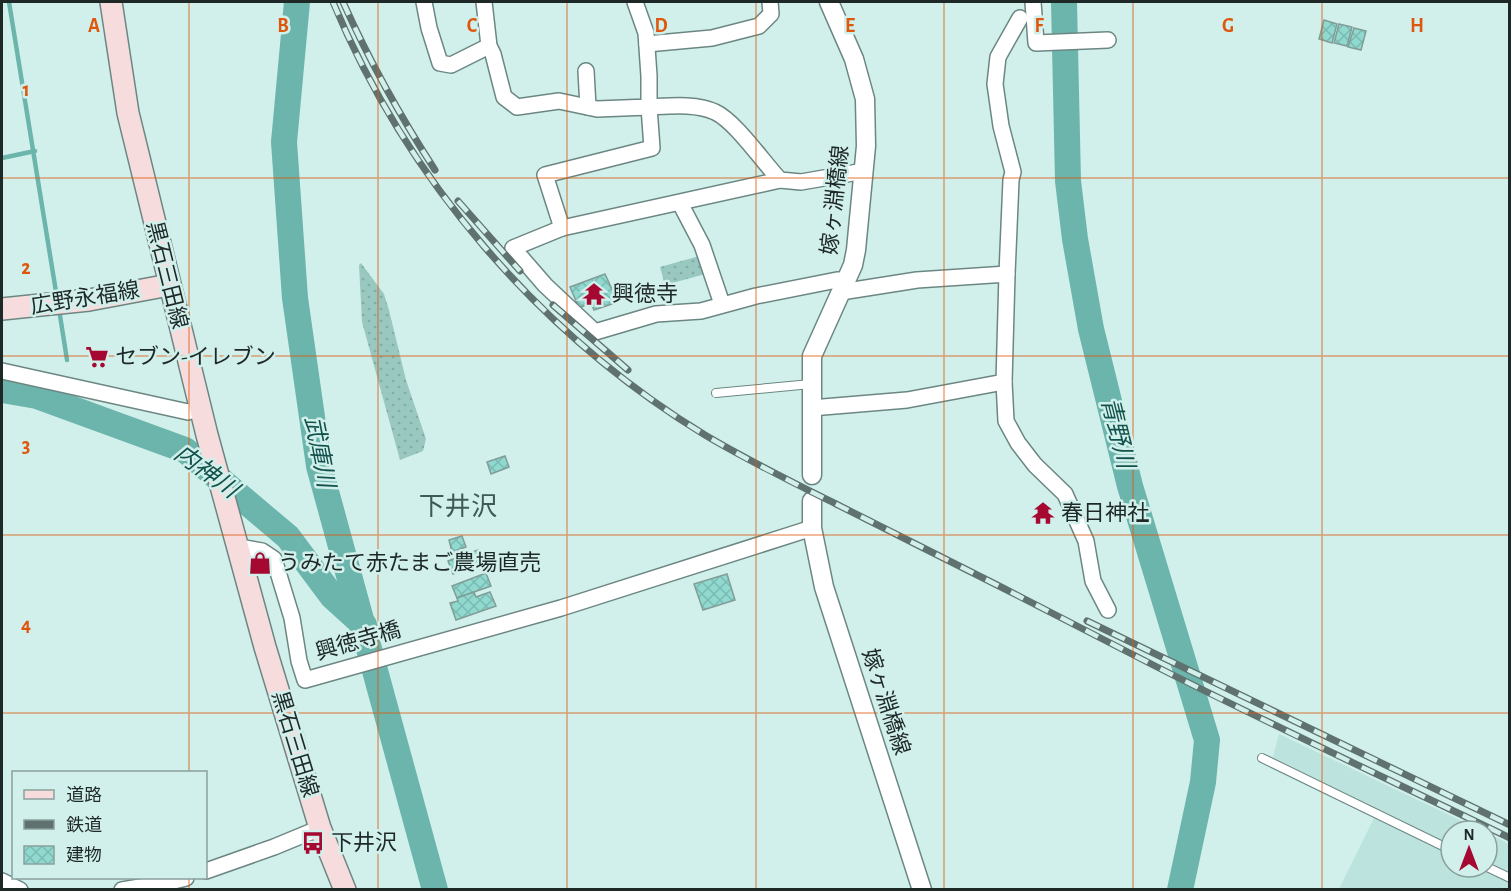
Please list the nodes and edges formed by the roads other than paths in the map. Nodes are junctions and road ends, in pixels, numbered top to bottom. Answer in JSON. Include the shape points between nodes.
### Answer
{"nodes":[{"id":1,"x":111,"y":2,"type":"edge"},
{"id":2,"x":424,"y":2,"type":"edge"},
{"id":3,"x":484,"y":2,"type":"edge"},
{"id":4,"x":635,"y":2,"type":"edge"},
{"id":5,"x":770,"y":2,"type":"edge"},
{"id":6,"x":829,"y":2,"type":"edge"},
{"id":7,"x":1033,"y":2,"type":"edge"},
{"id":8,"x":1020,"y":18,"type":"dead end"},
{"id":9,"x":1108,"y":40,"type":"dead end"},
{"id":10,"x":647,"y":44,"type":"junction"},
{"id":11,"x":489,"y":46,"type":"junction"},
{"id":12,"x":586,"y":71,"type":"dead end"},
{"id":13,"x":588,"y":107,"type":"junction"},
{"id":14,"x":650,"y":107,"type":"junction"},
{"id":15,"x":864,"y":171,"type":"junction"},
{"id":16,"x":780,"y":180,"type":"junction"},
{"id":17,"x":680,"y":202,"type":"junction"},
{"id":18,"x":562,"y":228,"type":"junction"},
{"id":19,"x":1007,"y":274,"type":"junction"},
{"id":20,"x":169,"y":285,"type":"junction"},
{"id":21,"x":844,"y":286,"type":"junction"},
{"id":22,"x":722,"y":304,"type":"junction"},
{"id":23,"x":2,"y":309,"type":"edge"},
{"id":24,"x":2,"y":371,"type":"edge"},
{"id":25,"x":1004,"y":382,"type":"junction"},
{"id":26,"x":811,"y":384,"type":"junction"},
{"id":27,"x":716,"y":393,"type":"dead end"},
{"id":28,"x":200,"y":408,"type":"junction"},
{"id":29,"x":811,"y":408,"type":"junction"},
{"id":30,"x":812,"y":475,"type":"dead end"},
{"id":31,"x":812,"y":501,"type":"dead end"},
{"id":32,"x":812,"y":528,"type":"junction"},
{"id":33,"x":238,"y":547,"type":"junction"},
{"id":34,"x":1108,"y":610,"type":"dead end"},
{"id":35,"x":1262,"y":758,"type":"dead end"},
{"id":36,"x":320,"y":828,"type":"junction"},
{"id":37,"x":1439,"y":844,"type":"edge"},
{"id":38,"x":207,"y":871,"type":"edge"},
{"id":39,"x":182,"y":879,"type":"edge"},
{"id":40,"x":2,"y":881,"type":"edge"},
{"id":41,"x":20,"y":890,"type":"edge"},
{"id":42,"x":122,"y":890,"type":"edge"},
{"id":43,"x":345,"y":890,"type":"edge"},
{"id":44,"x":922,"y":890,"type":"edge"}],
"edges":[{"from":1,"to":20,"type":"main road","name":"黒石三田線","via":[[128,113]]},
{"from":2,"to":11,"type":"street","via":[[440,63],[451,65]]},
{"from":3,"to":11,"type":"street"},
{"from":4,"to":10,"type":"street"},
{"from":5,"to":10,"type":"street","via":[[771,14],[759,26],[712,38]]},
{"from":6,"to":15,"type":"street","name":"嫁ヶ淵橋線","via":[[854,59],[865,99]]},
{"from":7,"to":9,"type":"street","via":[[1036,43]]},
{"from":8,"to":19,"type":"street","via":[[998,57],[995,84],[1000,126],[1013,172]]},
{"from":10,"to":14,"type":"street"},
{"from":11,"to":13,"type":"street","via":[[504,96],[516,107],[559,101]]},
{"from":12,"to":13,"type":"street"},
{"from":13,"to":14,"type":"street"},
{"from":14,"to":16,"type":"street","via":[[681,105],[714,111],[729,121]]},
{"from":14,"to":18,"type":"street","via":[[652,148],[545,175]]},
{"from":15,"to":16,"type":"street","via":[[801,182]]},
{"from":15,"to":21,"type":"street","name":"嫁ヶ淵橋線","via":[[856,250]]},
{"from":16,"to":17,"type":"street"},
{"from":17,"to":18,"type":"street"},
{"from":17,"to":22,"type":"street","via":[[702,245]]},
{"from":18,"to":22,"type":"street","via":[[513,248],[595,332],[656,314],[701,311]]},
{"from":19,"to":21,"type":"street"},
{"from":19,"to":25,"type":"street"},
{"from":20,"to":23,"type":"main road","name":"広野永福線","via":[[89,300]]},
{"from":20,"to":28,"type":"main road","name":"黒石三田線"},
{"from":21,"to":22,"type":"street","via":[[837,280]]},
{"from":21,"to":26,"type":"street","name":"嫁ヶ淵橋線","via":[[812,356]]},
{"from":24,"to":28,"type":"street","via":[[188,412]]},
{"from":25,"to":29,"type":"street","via":[[907,400]]},
{"from":25,"to":34,"type":"street","via":[[1006,421],[1029,458],[1065,494],[1086,541],[1093,581]]},
{"from":26,"to":27,"type":"lane"},
{"from":26,"to":29,"type":"street","name":"嫁ヶ淵橋線"},
{"from":28,"to":33,"type":"main road","name":"黒石三田線"},
{"from":29,"to":30,"type":"street","name":"嫁ヶ淵橋線"},
{"from":31,"to":32,"type":"street","name":"嫁ヶ淵橋線"},
{"from":32,"to":33,"type":"street","name":"興徳寺橋","via":[[561,608],[305,680],[274,559],[262,551]]},
{"from":32,"to":44,"type":"street","name":"嫁ヶ淵橋線","via":[[824,587]]},
{"from":33,"to":36,"type":"main road","name":"黒石三田線"},
{"from":35,"to":37,"type":"lane"},
{"from":36,"to":38,"type":"street"},
{"from":36,"to":43,"type":"main road","name":"黒石三田線"},
{"from":39,"to":42,"type":"street"},
{"from":40,"to":41,"type":"street"}]}
